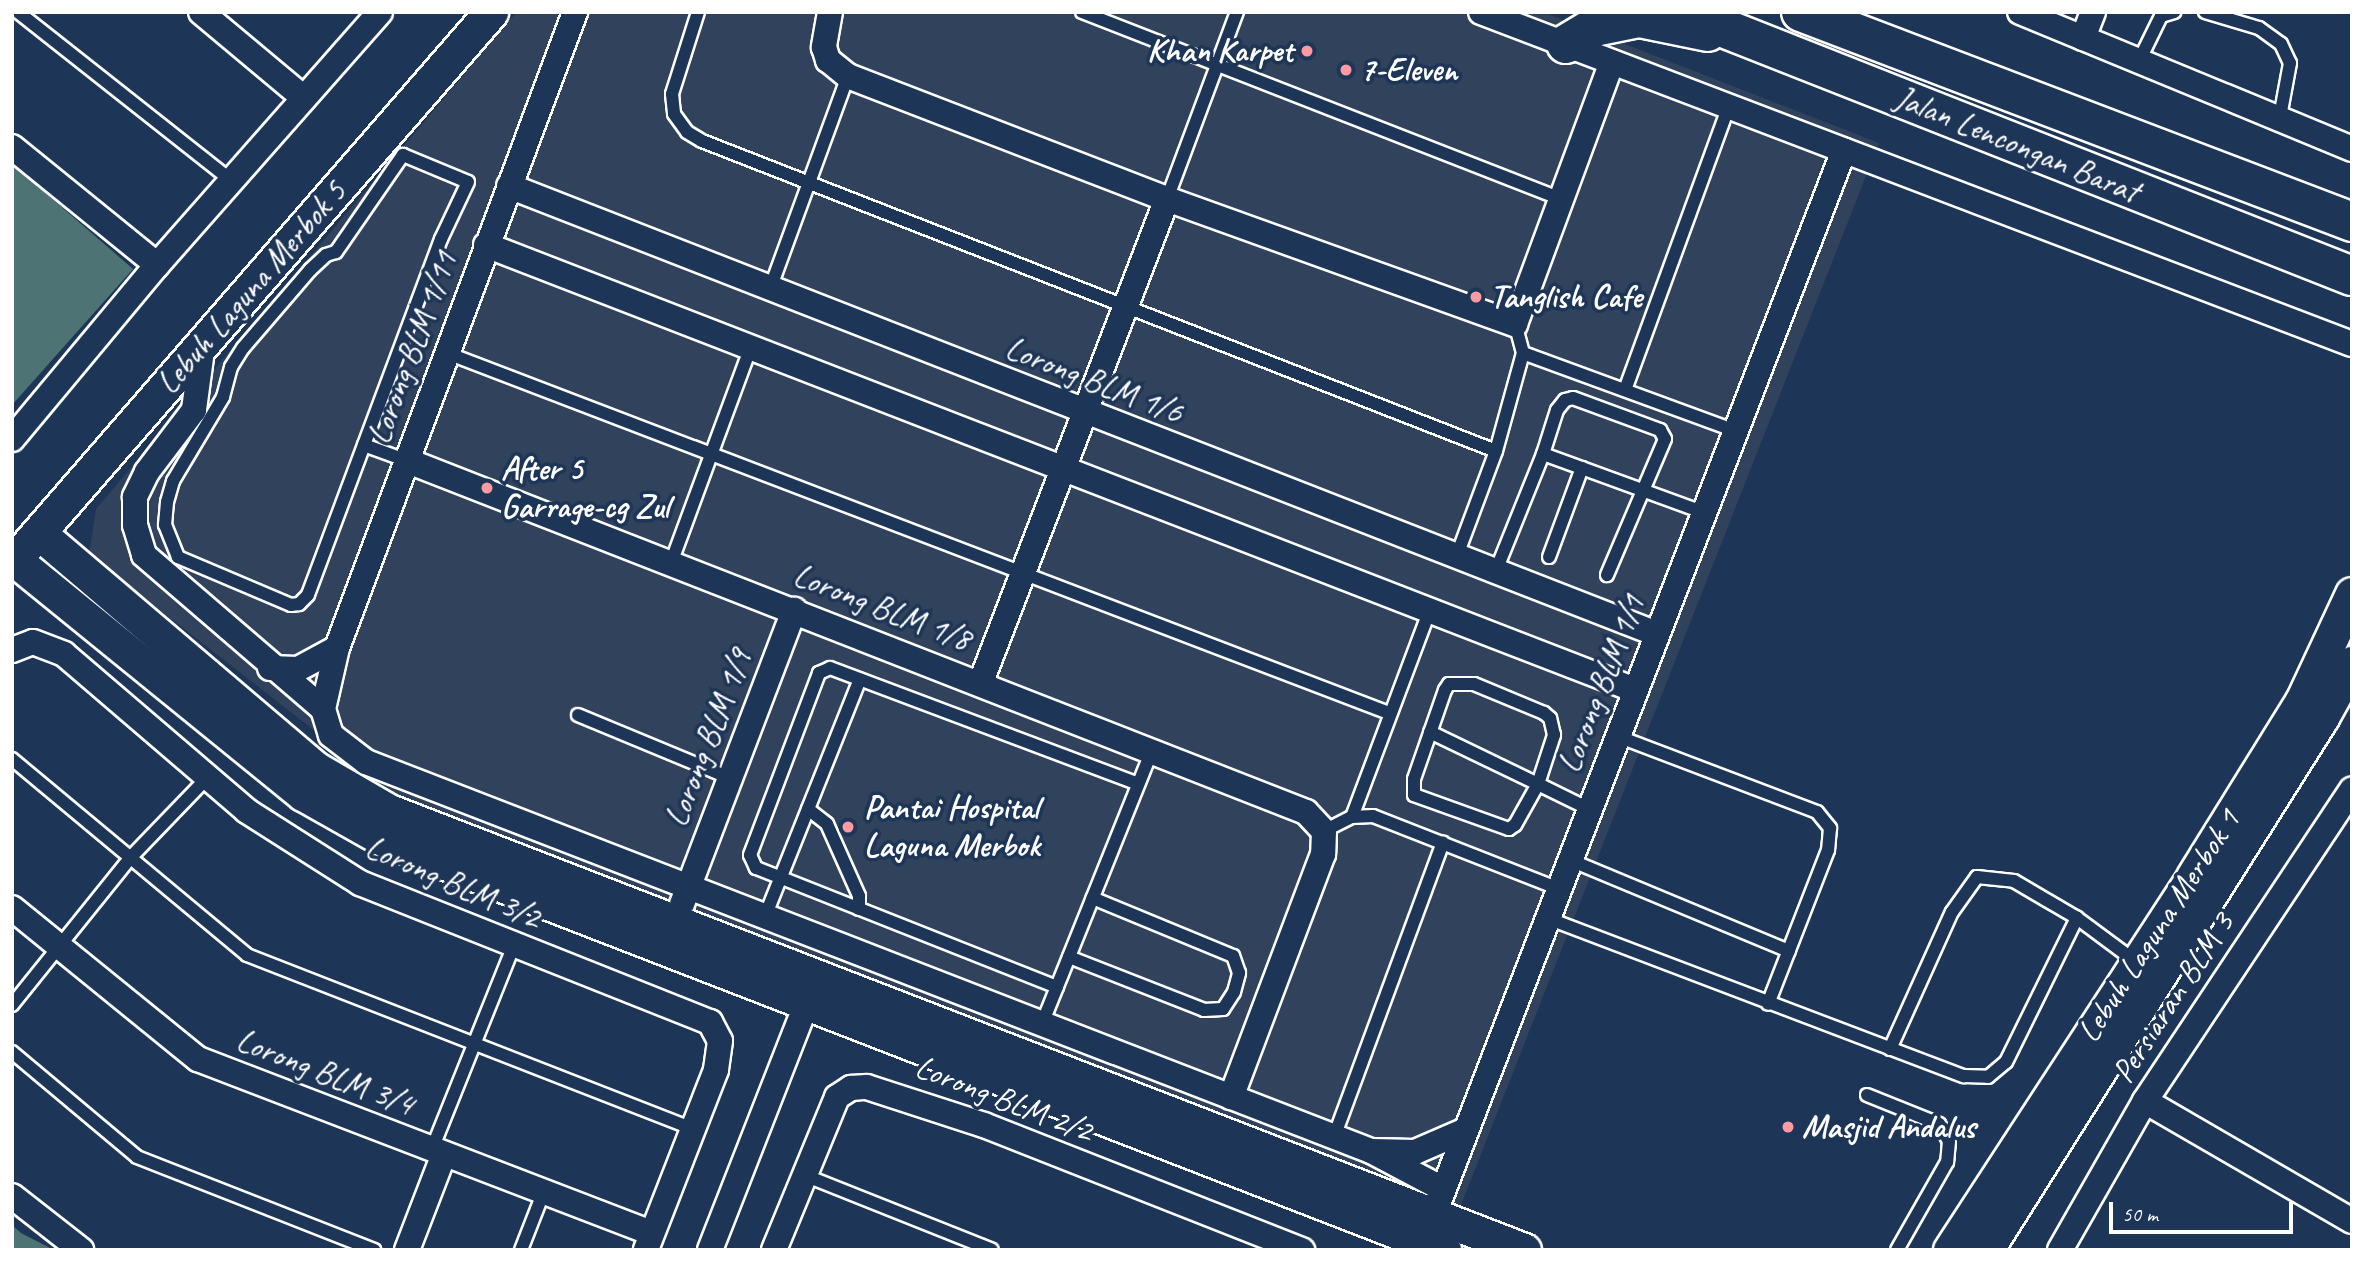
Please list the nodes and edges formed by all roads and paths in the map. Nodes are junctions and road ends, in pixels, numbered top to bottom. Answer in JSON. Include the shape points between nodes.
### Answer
{"nodes":[{"id":1,"x":18,"y":12,"type":"edge"},
{"id":2,"x":201,"y":12,"type":"edge"},
{"id":3,"x":491,"y":12,"type":"edge"},
{"id":4,"x":575,"y":12,"type":"edge"},
{"id":5,"x":698,"y":12,"type":"edge"},
{"id":6,"x":830,"y":12,"type":"edge"},
{"id":7,"x":1082,"y":12,"type":"edge"},
{"id":8,"x":1237,"y":12,"type":"edge"},
{"id":9,"x":1481,"y":12,"type":"edge"},
{"id":10,"x":1683,"y":12,"type":"edge"},
{"id":11,"x":1801,"y":12,"type":"edge"},
{"id":12,"x":2020,"y":12,"type":"edge"},
{"id":13,"x":2093,"y":12,"type":"edge"},
{"id":14,"x":2174,"y":12,"type":"edge"},
{"id":15,"x":2205,"y":12,"type":"edge"},
{"id":16,"x":376,"y":13,"type":"edge"},
{"id":17,"x":1727,"y":30,"type":"junction"},
{"id":18,"x":2083,"y":38,"type":"junction"},
{"id":19,"x":1566,"y":44,"type":"junction"},
{"id":20,"x":2139,"y":61,"type":"junction"},
{"id":21,"x":1612,"y":62,"type":"junction"},
{"id":22,"x":1218,"y":65,"type":"junction"},
{"id":23,"x":848,"y":76,"type":"junction"},
{"id":24,"x":304,"y":98,"type":"junction"},
{"id":25,"x":1728,"y":106,"type":"junction"},
{"id":26,"x":2280,"y":117,"type":"junction"},
{"id":27,"x":2328,"y":136,"type":"junction"},
{"id":28,"x":2352,"y":141,"type":"edge"},
{"id":29,"x":12,"y":147,"type":"edge"},
{"id":30,"x":2352,"y":149,"type":"edge"},
{"id":31,"x":1844,"y":150,"type":"junction"},
{"id":32,"x":231,"y":180,"type":"junction"},
{"id":33,"x":808,"y":184,"type":"junction"},
{"id":34,"x":509,"y":186,"type":"junction"},
{"id":35,"x":1167,"y":199,"type":"junction"},
{"id":36,"x":1561,"y":200,"type":"junction"},
{"id":37,"x":2352,"y":222,"type":"edge"},
{"id":38,"x":486,"y":245,"type":"junction"},
{"id":39,"x":157,"y":265,"type":"junction"},
{"id":40,"x":2352,"y":276,"type":"edge"},
{"id":41,"x":770,"y":289,"type":"junction"},
{"id":42,"x":1126,"y":306,"type":"junction"},
{"id":43,"x":1515,"y":324,"type":"junction"},
{"id":44,"x":203,"y":343,"type":"junction"},
{"id":45,"x":2352,"y":344,"type":"edge"},
{"id":46,"x":751,"y":346,"type":"junction"},
{"id":47,"x":447,"y":353,"type":"junction"},
{"id":48,"x":1522,"y":353,"type":"junction"},
{"id":49,"x":1625,"y":390,"type":"junction"},
{"id":50,"x":1084,"y":413,"type":"junction"},
{"id":51,"x":1736,"y":431,"type":"junction"},
{"id":52,"x":12,"y":439,"type":"edge"},
{"id":53,"x":363,"y":445,"type":"junction"},
{"id":54,"x":1496,"y":451,"type":"junction"},
{"id":55,"x":711,"y":454,"type":"junction"},
{"id":56,"x":1544,"y":454,"type":"junction"},
{"id":57,"x":408,"y":461,"type":"junction"},
{"id":58,"x":1064,"y":467,"type":"junction"},
{"id":59,"x":1582,"y":468,"type":"junction"},
{"id":60,"x":1645,"y":490,"type":"junction"},
{"id":61,"x":1704,"y":513,"type":"junction"},
{"id":62,"x":39,"y":533,"type":"junction"},
{"id":63,"x":1549,"y":557,"type":"dead end"},
{"id":64,"x":1457,"y":558,"type":"junction"},
{"id":65,"x":14,"y":562,"type":"edge"},
{"id":66,"x":671,"y":563,"type":"junction"},
{"id":67,"x":1494,"y":573,"type":"junction"},
{"id":68,"x":1607,"y":575,"type":"dead end"},
{"id":69,"x":1022,"y":576,"type":"junction"},
{"id":70,"x":2352,"y":594,"type":"edge"},
{"id":71,"x":794,"y":610,"type":"junction"},
{"id":72,"x":1430,"y":610,"type":"junction"},
{"id":73,"x":1657,"y":634,"type":"junction"},
{"id":74,"x":337,"y":648,"type":"junction"},
{"id":75,"x":12,"y":650,"type":"edge"},
{"id":76,"x":2352,"y":663,"type":"edge"},
{"id":77,"x":270,"y":667,"type":"junction"},
{"id":78,"x":860,"y":679,"type":"junction"},
{"id":79,"x":981,"y":682,"type":"junction"},
{"id":80,"x":1635,"y":690,"type":"junction"},
{"id":81,"x":323,"y":709,"type":"junction"},
{"id":82,"x":1390,"y":713,"type":"junction"},
{"id":83,"x":578,"y":715,"type":"dead end"},
{"id":84,"x":1430,"y":732,"type":"junction"},
{"id":85,"x":1617,"y":736,"type":"junction"},
{"id":86,"x":1152,"y":751,"type":"junction"},
{"id":87,"x":12,"y":759,"type":"edge"},
{"id":88,"x":208,"y":777,"type":"junction"},
{"id":89,"x":730,"y":778,"type":"junction"},
{"id":90,"x":1538,"y":784,"type":"junction"},
{"id":91,"x":1138,"y":785,"type":"junction"},
{"id":92,"x":2351,"y":791,"type":"edge"},
{"id":93,"x":808,"y":808,"type":"junction"},
{"id":94,"x":1589,"y":809,"type":"junction"},
{"id":95,"x":1352,"y":817,"type":"junction"},
{"id":96,"x":1324,"y":831,"type":"junction"},
{"id":97,"x":1443,"y":844,"type":"junction"},
{"id":98,"x":130,"y":858,"type":"junction"},
{"id":99,"x":1570,"y":860,"type":"junction"},
{"id":100,"x":780,"y":879,"type":"junction"},
{"id":101,"x":687,"y":889,"type":"junction"},
{"id":102,"x":1559,"y":890,"type":"junction"},
{"id":103,"x":1093,"y":898,"type":"junction"},
{"id":104,"x":12,"y":908,"type":"edge"},
{"id":105,"x":859,"y":909,"type":"junction"},
{"id":106,"x":1548,"y":918,"type":"junction"},
{"id":107,"x":2077,"y":918,"type":"junction"},
{"id":108,"x":764,"y":919,"type":"junction"},
{"id":109,"x":670,"y":934,"type":"junction"},
{"id":110,"x":514,"y":945,"type":"junction"},
{"id":111,"x":60,"y":947,"type":"junction"},
{"id":112,"x":1789,"y":951,"type":"junction"},
{"id":113,"x":1069,"y":957,"type":"junction"},
{"id":114,"x":2135,"y":961,"type":"junction"},
{"id":115,"x":1057,"y":986,"type":"junction"},
{"id":116,"x":812,"y":990,"type":"junction"},
{"id":117,"x":12,"y":1004,"type":"edge"},
{"id":118,"x":1768,"y":1004,"type":"junction"},
{"id":119,"x":1041,"y":1024,"type":"junction"},
{"id":120,"x":473,"y":1047,"type":"junction"},
{"id":121,"x":1890,"y":1049,"type":"junction"},
{"id":122,"x":12,"y":1052,"type":"edge"},
{"id":123,"x":1867,"y":1095,"type":"dead end"},
{"id":124,"x":1231,"y":1097,"type":"junction"},
{"id":125,"x":2145,"y":1101,"type":"junction"},
{"id":126,"x":693,"y":1129,"type":"junction"},
{"id":127,"x":1466,"y":1130,"type":"junction"},
{"id":128,"x":1334,"y":1136,"type":"junction"},
{"id":129,"x":1371,"y":1151,"type":"junction"},
{"id":130,"x":438,"y":1152,"type":"junction"},
{"id":131,"x":804,"y":1175,"type":"junction"},
{"id":132,"x":544,"y":1191,"type":"junction"},
{"id":133,"x":12,"y":1196,"type":"edge"},
{"id":134,"x":2352,"y":1221,"type":"edge"},
{"id":135,"x":1436,"y":1224,"type":"edge"},
{"id":136,"x":649,"y":1241,"type":"edge"},
{"id":137,"x":81,"y":1250,"type":"edge"},
{"id":138,"x":374,"y":1250,"type":"edge"},
{"id":139,"x":407,"y":1250,"type":"edge"},
{"id":140,"x":521,"y":1250,"type":"edge"},
{"id":141,"x":710,"y":1250,"type":"edge"},
{"id":142,"x":774,"y":1250,"type":"edge"},
{"id":143,"x":992,"y":1250,"type":"edge"},
{"id":144,"x":1302,"y":1250,"type":"edge"},
{"id":145,"x":1524,"y":1250,"type":"edge"},
{"id":146,"x":1897,"y":1250,"type":"edge"},
{"id":147,"x":1950,"y":1250,"type":"edge"},
{"id":148,"x":1986,"y":1250,"type":"edge"},
{"id":149,"x":2060,"y":1250,"type":"edge"}],
"edges":[{"from":1,"to":32,"type":"lane"},
{"from":2,"to":24,"type":"street"},
{"from":3,"to":44,"type":"street","name":"Lebuh Laguna Merbok 5"},
{"from":4,"to":34,"type":"street","name":"Lorong BLM 1/11"},
{"from":5,"to":33,"type":"lane","via":[[672,94],[674,114],[687,132],[702,141]]},
{"from":6,"to":23,"type":"street","via":[[824,47],[828,60]]},
{"from":7,"to":22,"type":"lane"},
{"from":8,"to":22,"type":"lane"},
{"from":9,"to":19,"type":"street"},
{"from":10,"to":17,"type":"highway","name":"Jalan Lencongan Barat"},
{"from":11,"to":37,"type":"highway","name":"Jalan Lencongan Barat"},
{"from":12,"to":18,"type":"street"},
{"from":13,"to":18,"type":"street"},
{"from":14,"to":20,"type":"lane","via":[[2161,16]]},
{"from":15,"to":26,"type":"lane","via":[[2259,28],[2281,44],[2290,63]]},
{"from":16,"to":24,"type":"street"},
{"from":17,"to":19,"type":"highway","via":[[1694,31],[1639,18],[1594,27]]},
{"from":17,"to":40,"type":"highway","name":"Jalan Lencongan Barat"},
{"from":18,"to":20,"type":"street"},
{"from":19,"to":21,"type":"street"},
{"from":20,"to":26,"type":"street"},
{"from":21,"to":25,"type":"street"},
{"from":21,"to":36,"type":"street"},
{"from":22,"to":35,"type":"lane"},
{"from":22,"to":36,"type":"lane"},
{"from":23,"to":33,"type":"lane"},
{"from":23,"to":35,"type":"street"},
{"from":24,"to":32,"type":"street"},
{"from":25,"to":31,"type":"street"},
{"from":25,"to":49,"type":"lane"},
{"from":26,"to":27,"type":"street"},
{"from":27,"to":28,"type":"street"},
{"from":27,"to":30,"type":"street"},
{"from":29,"to":39,"type":"street"},
{"from":31,"to":45,"type":"street"},
{"from":31,"to":51,"type":"street","name":"Lorong BLM 1/1"},
{"from":32,"to":39,"type":"street"},
{"from":33,"to":41,"type":"lane"},
{"from":33,"to":42,"type":"lane"},
{"from":34,"to":38,"type":"street","name":"Lorong BLM 1/11"},
{"from":34,"to":41,"type":"street","name":"Lorong BLM 1/6"},
{"from":35,"to":42,"type":"street"},
{"from":35,"to":43,"type":"street"},
{"from":36,"to":43,"type":"street"},
{"from":38,"to":46,"type":"street"},
{"from":38,"to":47,"type":"street","name":"Lorong BLM 1/11"},
{"from":39,"to":52,"type":"street"},
{"from":41,"to":50,"type":"street","name":"Lorong BLM 1/6"},
{"from":42,"to":50,"type":"street"},
{"from":42,"to":54,"type":"lane"},
{"from":43,"to":48,"type":"lane"},
{"from":44,"to":62,"type":"street","name":"Lebuh Laguna Merbok 5"},
{"from":44,"to":77,"type":"street","via":[[194,410],[146,472],[135,497],[135,525],[144,555]]},
{"from":46,"to":55,"type":"lane"},
{"from":46,"to":58,"type":"street"},
{"from":47,"to":55,"type":"lane"},
{"from":47,"to":57,"type":"street","name":"Lorong BLM 1/11"},
{"from":48,"to":49,"type":"lane"},
{"from":48,"to":54,"type":"lane"},
{"from":49,"to":51,"type":"lane"},
{"from":50,"to":58,"type":"street"},
{"from":50,"to":64,"type":"street","name":"Lorong BLM 1/6"},
{"from":51,"to":61,"type":"street","name":"Lorong BLM 1/1"},
{"from":53,"to":53,"type":"lane","via":[[441,239],[468,182],[403,155],[336,252],[310,271],[231,367],[223,397],[173,481],[165,525],[169,542],[178,557],[192,566],[299,604],[308,595]]},
{"from":53,"to":57,"type":"lane"},
{"from":54,"to":64,"type":"lane"},
{"from":55,"to":66,"type":"lane"},
{"from":55,"to":69,"type":"lane"},
{"from":56,"to":59,"type":"lane"},
{"from":56,"to":60,"type":"lane","via":[[1558,410],[1573,398],[1660,430],[1664,451]]},
{"from":56,"to":67,"type":"lane"},
{"from":57,"to":66,"type":"street","name":"Lorong BLM 1/8"},
{"from":57,"to":74,"type":"street","name":"Lorong BLM 1/11"},
{"from":58,"to":69,"type":"street"},
{"from":58,"to":72,"type":"street"},
{"from":59,"to":60,"type":"lane"},
{"from":59,"to":63,"type":"lane"},
{"from":60,"to":61,"type":"lane"},
{"from":60,"to":68,"type":"lane"},
{"from":61,"to":73,"type":"street","name":"Lorong BLM 1/1"},
{"from":62,"to":65,"type":"street","name":"Lebuh Laguna Merbok 5"},
{"from":62,"to":109,"type":"street","via":[[315,768],[431,829]]},
{"from":64,"to":67,"type":"street","name":"Lorong BLM 1/6"},
{"from":65,"to":109,"type":"street","via":[[277,774],[338,817],[383,839]]},
{"from":66,"to":71,"type":"street","name":"Lorong BLM 1/8"},
{"from":67,"to":73,"type":"street","name":"Lorong BLM 1/6"},
{"from":69,"to":79,"type":"street"},
{"from":69,"to":82,"type":"lane"},
{"from":70,"to":114,"type":"street","name":"Lebuh Laguna Merbok 1","via":[[2302,701]]},
{"from":71,"to":79,"type":"street","name":"Lorong BLM 1/8"},
{"from":71,"to":89,"type":"street","name":"Lorong BLM 1/9"},
{"from":72,"to":80,"type":"street"},
{"from":72,"to":82,"type":"lane"},
{"from":73,"to":80,"type":"street","name":"Lorong BLM 1/1"},
{"from":74,"to":77,"type":"street","via":[[298,669]]},
{"from":74,"to":81,"type":"street","name":"Lorong BLM 1/11"},
{"from":75,"to":88,"type":"street","name":"Lorong BLM 3/2","via":[[33,642],[64,653]]},
{"from":76,"to":148,"type":"street","name":"Lebuh Laguna Merbok 1","via":[[2315,729]]},
{"from":77,"to":81,"type":"street"},
{"from":78,"to":91,"type":"lane"},
{"from":78,"to":93,"type":"lane"},
{"from":78,"to":100,"type":"lane","via":[[830,668],[819,673],[750,855],[756,868]]},
{"from":79,"to":86,"type":"street","name":"Lorong BLM 1/8"},
{"from":80,"to":85,"type":"street","name":"Lorong BLM 1/1"},
{"from":81,"to":101,"type":"street","via":[[331,735],[380,769]]},
{"from":82,"to":95,"type":"lane"},
{"from":83,"to":89,"type":"lane"},
{"from":84,"to":90,"type":"lane"},
{"from":84,"to":90,"type":"lane","via":[[1414,779],[1413,795],[1418,799],[1509,829],[1516,825]]},
{"from":84,"to":90,"type":"lane","via":[[1446,690],[1457,682],[1474,684],[1544,713],[1550,718],[1554,736]]},
{"from":85,"to":94,"type":"street","name":"Lorong BLM 1/1"},
{"from":85,"to":112,"type":"lane","via":[[1817,812],[1830,828],[1828,850]]},
{"from":86,"to":91,"type":"lane"},
{"from":86,"to":96,"type":"street","name":"Lorong BLM 1/8","via":[[1306,812]]},
{"from":87,"to":98,"type":"lane"},
{"from":88,"to":98,"type":"lane"},
{"from":88,"to":110,"type":"street","name":"Lorong BLM 3/2","via":[[271,828],[360,883]]},
{"from":89,"to":101,"type":"street","name":"Lorong BLM 1/9"},
{"from":90,"to":94,"type":"lane"},
{"from":91,"to":103,"type":"lane"},
{"from":92,"to":125,"type":"street","name":"Persiaran BLM 3"},
{"from":93,"to":100,"type":"lane"},
{"from":93,"to":105,"type":"lane","via":[[827,824],[859,896]]},
{"from":94,"to":99,"type":"street","name":"Lorong BLM 1/1"},
{"from":95,"to":96,"type":"lane"},
{"from":95,"to":97,"type":"lane","via":[[1373,816]]},
{"from":96,"to":124,"type":"street","via":[[1323,854]]},
{"from":97,"to":102,"type":"lane"},
{"from":97,"to":128,"type":"lane"},
{"from":98,"to":111,"type":"lane"},
{"from":98,"to":120,"type":"lane","via":[[247,955]]},
{"from":99,"to":102,"type":"street","name":"Lorong BLM 1/1"},
{"from":99,"to":112,"type":"lane"},
{"from":100,"to":105,"type":"lane"},
{"from":100,"to":108,"type":"lane"},
{"from":101,"to":108,"type":"street"},
{"from":101,"to":109,"type":"street","name":"Lorong BLM 1/9"},
{"from":102,"to":106,"type":"street","name":"Lorong BLM 1/1"},
{"from":103,"to":113,"type":"lane"},
{"from":103,"to":113,"type":"lane","via":[[1233,956],[1239,973],[1234,992],[1223,1009],[1204,1010]]},
{"from":104,"to":111,"type":"street","name":"Lorong BLM 3/4"},
{"from":105,"to":115,"type":"lane"},
{"from":106,"to":118,"type":"lane"},
{"from":106,"to":127,"type":"street","name":"Lorong BLM 1/1"},
{"from":107,"to":114,"type":"lane"},
{"from":107,"to":121,"type":"lane","via":[[2006,1062],[1988,1077],[1964,1076]]},
{"from":107,"to":121,"type":"lane","via":[[2014,881],[1977,877],[1952,912]]},
{"from":108,"to":119,"type":"street"},
{"from":109,"to":116,"type":"street"},
{"from":110,"to":120,"type":"lane"},
{"from":110,"to":126,"type":"street","name":"Lorong BLM 3/2","via":[[710,1022],[717,1029],[719,1053]]},
{"from":111,"to":117,"type":"lane"},
{"from":111,"to":130,"type":"street","name":"Lorong BLM 3/4","via":[[198,1059]]},
{"from":112,"to":118,"type":"lane"},
{"from":113,"to":115,"type":"lane"},
{"from":114,"to":147,"type":"street","name":"Lebuh Laguna Merbok 1"},
{"from":115,"to":119,"type":"lane"},
{"from":116,"to":135,"type":"street"},
{"from":116,"to":141,"type":"street"},
{"from":118,"to":121,"type":"lane"},
{"from":119,"to":124,"type":"street"},
{"from":120,"to":126,"type":"lane"},
{"from":120,"to":130,"type":"lane"},
{"from":122,"to":138,"type":"lane","via":[[137,1157]]},
{"from":123,"to":146,"type":"lane","via":[[1939,1124],[1949,1141],[1947,1163]]},
{"from":124,"to":128,"type":"street"},
{"from":125,"to":134,"type":"street"},
{"from":125,"to":149,"type":"street","name":"Persiaran BLM 3"},
{"from":126,"to":136,"type":"street","name":"Lorong BLM 3/2"},
{"from":127,"to":129,"type":"street","via":[[1415,1152]]},
{"from":127,"to":135,"type":"street","name":"Lorong BLM 1/1"},
{"from":128,"to":129,"type":"street"},
{"from":129,"to":135,"type":"street"},
{"from":130,"to":132,"type":"street","name":"Lorong BLM 3/4"},
{"from":130,"to":139,"type":"street"},
{"from":131,"to":142,"type":"street","name":"Lorong BLM 2/2"},
{"from":131,"to":143,"type":"lane"},
{"from":131,"to":144,"type":"street","name":"Lorong BLM 2/2","via":[[837,1097],[851,1088],[883,1089]]},
{"from":132,"to":136,"type":"street","name":"Lorong BLM 3/4"},
{"from":132,"to":140,"type":"lane"},
{"from":133,"to":137,"type":"street"},
{"from":135,"to":145,"type":"street"}]}
